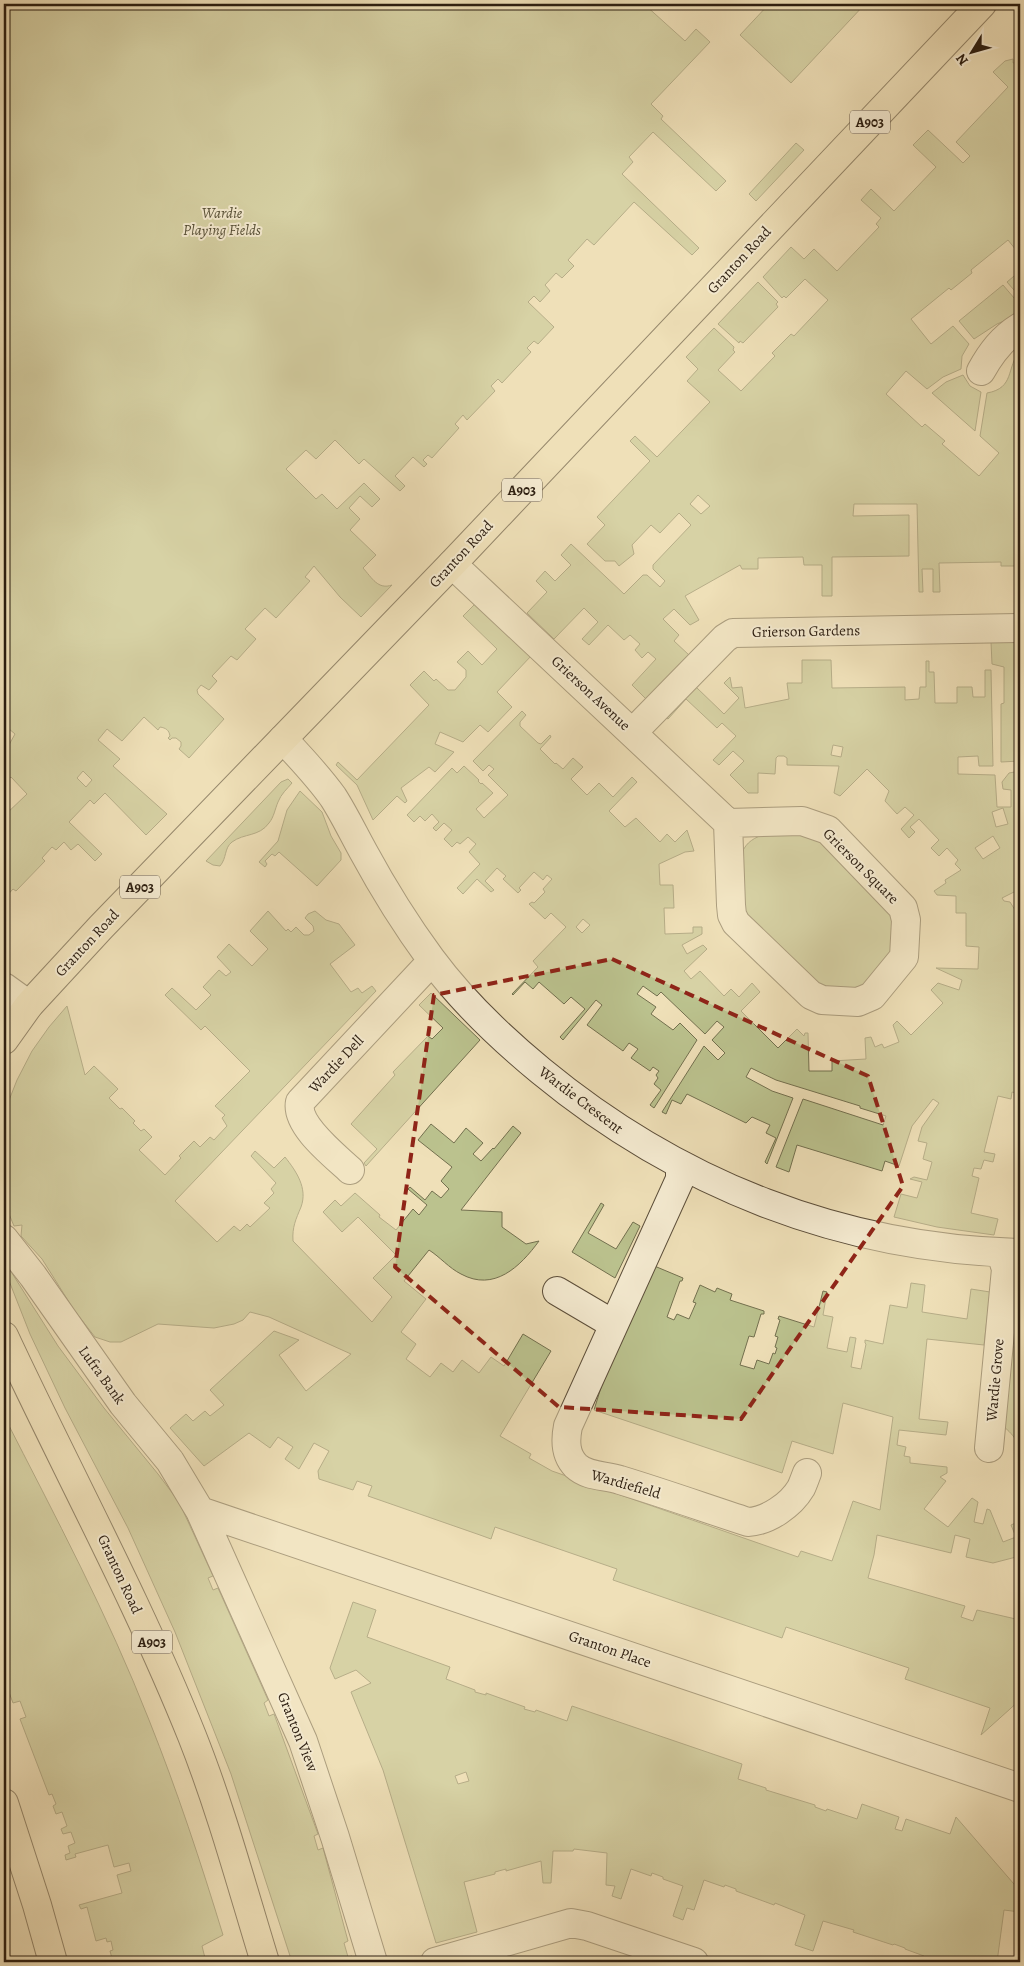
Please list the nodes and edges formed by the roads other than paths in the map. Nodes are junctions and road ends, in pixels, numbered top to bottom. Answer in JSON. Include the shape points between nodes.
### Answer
{"nodes":[{"id":1,"x":982,"y":4,"type":"edge"},
{"id":2,"x":1020,"y":327,"type":"edge"},
{"id":3,"x":980,"y":371,"type":"dead end"},
{"id":4,"x":452,"y":564,"type":"junction"},
{"id":5,"x":1020,"y":628,"type":"edge"},
{"id":6,"x":633,"y":732,"type":"junction"},
{"id":7,"x":283,"y":740,"type":"junction"},
{"id":8,"x":728,"y":824,"type":"junction"},
{"id":9,"x":432,"y":961,"type":"junction"},
{"id":10,"x":4,"y":987,"type":"edge"},
{"id":11,"x":29,"y":1005,"type":"junction"},
{"id":12,"x":4,"y":1040,"type":"edge"},
{"id":13,"x":680,"y":1165,"type":"junction"},
{"id":14,"x":350,"y":1170,"type":"dead end"},
{"id":15,"x":4,"y":1239,"type":"edge"},
{"id":16,"x":1011,"y":1253,"type":"edge"},
{"id":17,"x":557,"y":1291,"type":"dead end"},
{"id":18,"x":613,"y":1324,"type":"junction"},
{"id":19,"x":4,"y":1336,"type":"edge"},
{"id":20,"x":990,"y":1448,"type":"dead end"},
{"id":21,"x":807,"y":1473,"type":"dead end"},
{"id":22,"x":200,"y":1511,"type":"junction"},
{"id":23,"x":1020,"y":1788,"type":"edge"},
{"id":24,"x":4,"y":1803,"type":"edge"},
{"id":25,"x":53,"y":1962,"type":"edge"},
{"id":26,"x":265,"y":1962,"type":"edge"},
{"id":27,"x":373,"y":1962,"type":"edge"},
{"id":28,"x":435,"y":1962,"type":"edge"},
{"id":29,"x":694,"y":1962,"type":"edge"}],
"edges":[{"from":1,"to":4,"type":"main road","name":"Granton Road","number":"A903"},
{"from":2,"to":3,"type":"street","via":[[996,346]]},
{"from":4,"to":6,"type":"street","name":"Grierson Avenue"},
{"from":4,"to":7,"type":"main road","name":"Granton Road","number":"A903"},
{"from":5,"to":6,"type":"street","name":"Grierson Gardens","via":[[733,633]]},
{"from":6,"to":8,"type":"street","name":"Grierson Avenue"},
{"from":7,"to":9,"type":"street","name":"Wardie Crescent","via":[[334,798],[379,879]]},
{"from":7,"to":11,"type":"main road","name":"Granton Road","number":"A903"},
{"from":8,"to":8,"type":"street","name":"Grierson Square","via":[[802,821],[828,830],[903,908],[906,920],[904,957],[872,996],[858,1002],[822,1000],[811,995],[736,924],[731,905]]},
{"from":9,"to":13,"type":"street","name":"Wardie Crescent","via":[[513,1047],[623,1132]]},
{"from":9,"to":14,"type":"street","name":"Wardie Dell","via":[[300,1102],[298,1109],[304,1124]]},
{"from":10,"to":11,"type":"street"},
{"from":11,"to":12,"type":"main road","name":"Granton Road","number":"A903"},
{"from":13,"to":16,"type":"street","name":"Wardie Crescent","via":[[753,1199],[829,1224],[917,1244]]},
{"from":13,"to":18,"type":"street","name":"Wardiefield","via":[[680,1179]]},
{"from":15,"to":22,"type":"street","name":"Lufra Bank","via":[[123,1404],[170,1461]]},
{"from":16,"to":20,"type":"street","name":"Wardie Grove","via":[[1006,1269]]},
{"from":17,"to":18,"type":"street"},
{"from":18,"to":21,"type":"street","name":"Wardiefield","via":[[566,1434],[570,1458],[584,1472],[618,1479],[748,1522],[757,1522],[780,1509],[801,1488]]},
{"from":19,"to":26,"type":"main road","name":"Granton Road","number":"A903","via":[[155,1648],[192,1737],[224,1828]]},
{"from":22,"to":23,"type":"street","name":"Granton Place"},
{"from":22,"to":27,"type":"street","name":"Granton View","via":[[303,1741]]},
{"from":24,"to":25,"type":"main road"},
{"from":28,"to":29,"type":"street","via":[[571,1923]]}]}
